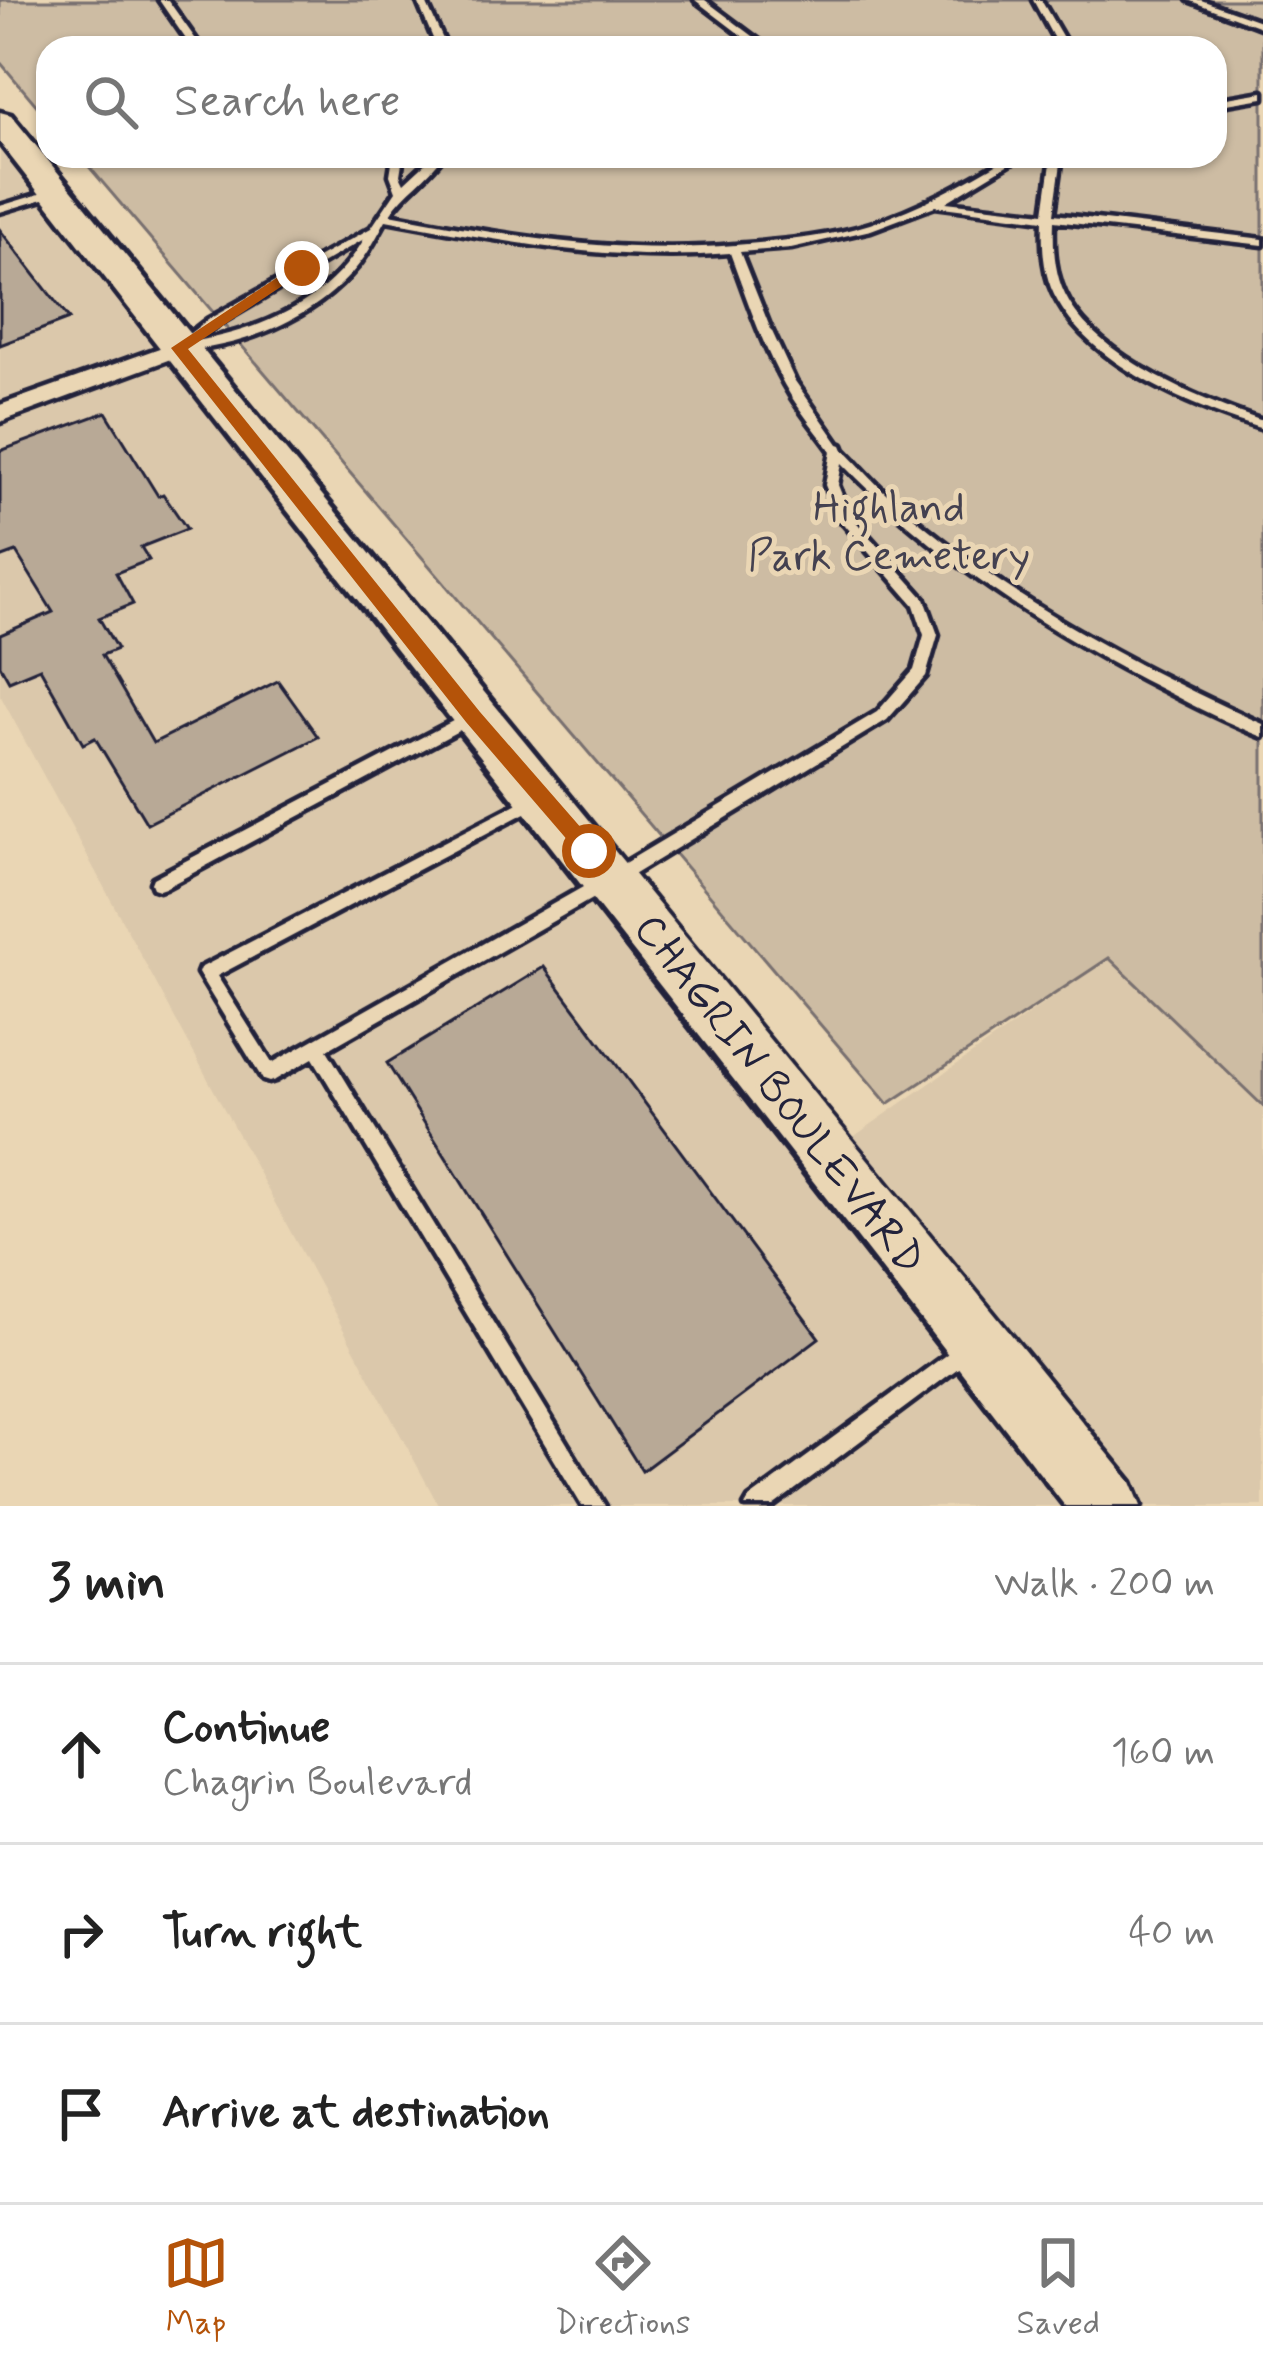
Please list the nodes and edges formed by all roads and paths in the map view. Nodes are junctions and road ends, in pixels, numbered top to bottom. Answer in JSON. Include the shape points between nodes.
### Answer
{"nodes":[{"id":1,"x":164,"y":0,"type":"edge"},
{"id":2,"x":422,"y":0,"type":"edge"},
{"id":3,"x":699,"y":0,"type":"edge"},
{"id":4,"x":1037,"y":0,"type":"edge"},
{"id":5,"x":1192,"y":0,"type":"edge"},
{"id":6,"x":1263,"y":25,"type":"edge"},
{"id":7,"x":189,"y":36,"type":"edge"},
{"id":8,"x":437,"y":36,"type":"edge"},
{"id":9,"x":748,"y":36,"type":"edge"},
{"id":10,"x":1057,"y":36,"type":"edge"},
{"id":11,"x":1263,"y":95,"type":"edge"},
{"id":12,"x":1227,"y":101,"type":"edge"},
{"id":13,"x":0,"y":122,"type":"edge"},
{"id":14,"x":36,"y":167,"type":"edge"},
{"id":15,"x":37,"y":168,"type":"edge"},
{"id":16,"x":396,"y":168,"type":"edge"},
{"id":17,"x":429,"y":168,"type":"edge"},
{"id":18,"x":996,"y":168,"type":"edge"},
{"id":19,"x":1055,"y":168,"type":"edge"},
{"id":20,"x":401,"y":190,"type":"junction"},
{"id":21,"x":56,"y":192,"type":"junction"},
{"id":22,"x":935,"y":203,"type":"junction"},
{"id":23,"x":0,"y":209,"type":"edge"},
{"id":24,"x":384,"y":216,"type":"junction"},
{"id":25,"x":1047,"y":218,"type":"junction"},
{"id":26,"x":371,"y":230,"type":"junction"},
{"id":27,"x":1263,"y":242,"type":"edge"},
{"id":28,"x":733,"y":248,"type":"junction"},
{"id":29,"x":179,"y":348,"type":"junction"},
{"id":30,"x":0,"y":414,"type":"edge"},
{"id":31,"x":1263,"y":425,"type":"edge"},
{"id":32,"x":838,"y":448,"type":"junction"},
{"id":33,"x":473,"y":717,"type":"junction"},
{"id":34,"x":1263,"y":730,"type":"edge"},
{"id":35,"x":544,"y":796,"type":"junction"},
{"id":36,"x":612,"y":879,"type":"junction"},
{"id":37,"x":159,"y":883,"type":"dead end"},
{"id":38,"x":316,"y":1048,"type":"junction"},
{"id":39,"x":978,"y":1341,"type":"junction"},
{"id":40,"x":1090,"y":1494,"type":"edge"},
{"id":41,"x":594,"y":1506,"type":"edge"},
{"id":42,"x":756,"y":1506,"type":"edge"}],
"edges":[{"from":1,"to":7,"type":"lane"},
{"from":2,"to":8,"type":"lane"},
{"from":3,"to":9,"type":"lane"},
{"from":4,"to":10,"type":"lane"},
{"from":5,"to":6,"type":"lane"},
{"from":11,"to":12,"type":"lane"},
{"from":13,"to":14,"type":"main road","name":"CHAGRIN BOULEVARD"},
{"from":15,"to":21,"type":"main road","name":"CHAGRIN BOULEVARD"},
{"from":16,"to":20,"type":"lane"},
{"from":17,"to":20,"type":"lane"},
{"from":18,"to":22,"type":"lane"},
{"from":19,"to":25,"type":"lane"},
{"from":20,"to":24,"type":"lane"},
{"from":21,"to":23,"type":"lane"},
{"from":21,"to":29,"type":"main road","name":"CHAGRIN BOULEVARD"},
{"from":22,"to":25,"type":"lane"},
{"from":22,"to":28,"type":"lane","via":[[821,238]]},
{"from":24,"to":26,"type":"lane"},
{"from":24,"to":28,"type":"lane","via":[[596,251]]},
{"from":25,"to":27,"type":"lane"},
{"from":25,"to":31,"type":"lane","via":[[1052,274],[1081,327],[1168,386]]},
{"from":26,"to":29,"type":"lane"},
{"from":26,"to":29,"type":"lane","via":[[348,271],[307,305],[244,335]]},
{"from":28,"to":32,"type":"lane","via":[[799,399]]},
{"from":29,"to":30,"type":"street"},
{"from":29,"to":33,"type":"main road","name":"CHAGRIN BOULEVARD"},
{"from":32,"to":34,"type":"lane","via":[[883,495],[1020,602],[1168,688]]},
{"from":32,"to":36,"type":"lane","via":[[827,484],[833,505],[914,590],[929,617],[924,666],[882,716]]},
{"from":33,"to":35,"type":"main road","name":"CHAGRIN BOULEVARD"},
{"from":33,"to":37,"type":"lane"},
{"from":35,"to":36,"type":"main road","name":"CHAGRIN BOULEVARD"},
{"from":35,"to":38,"type":"lane","via":[[206,973],[269,1074]]},
{"from":36,"to":38,"type":"lane"},
{"from":36,"to":39,"type":"main road","name":"CHAGRIN BOULEVARD"},
{"from":38,"to":41,"type":"lane"},
{"from":39,"to":40,"type":"main road","name":"CHAGRIN BOULEVARD"},
{"from":39,"to":42,"type":"lane"}]}
